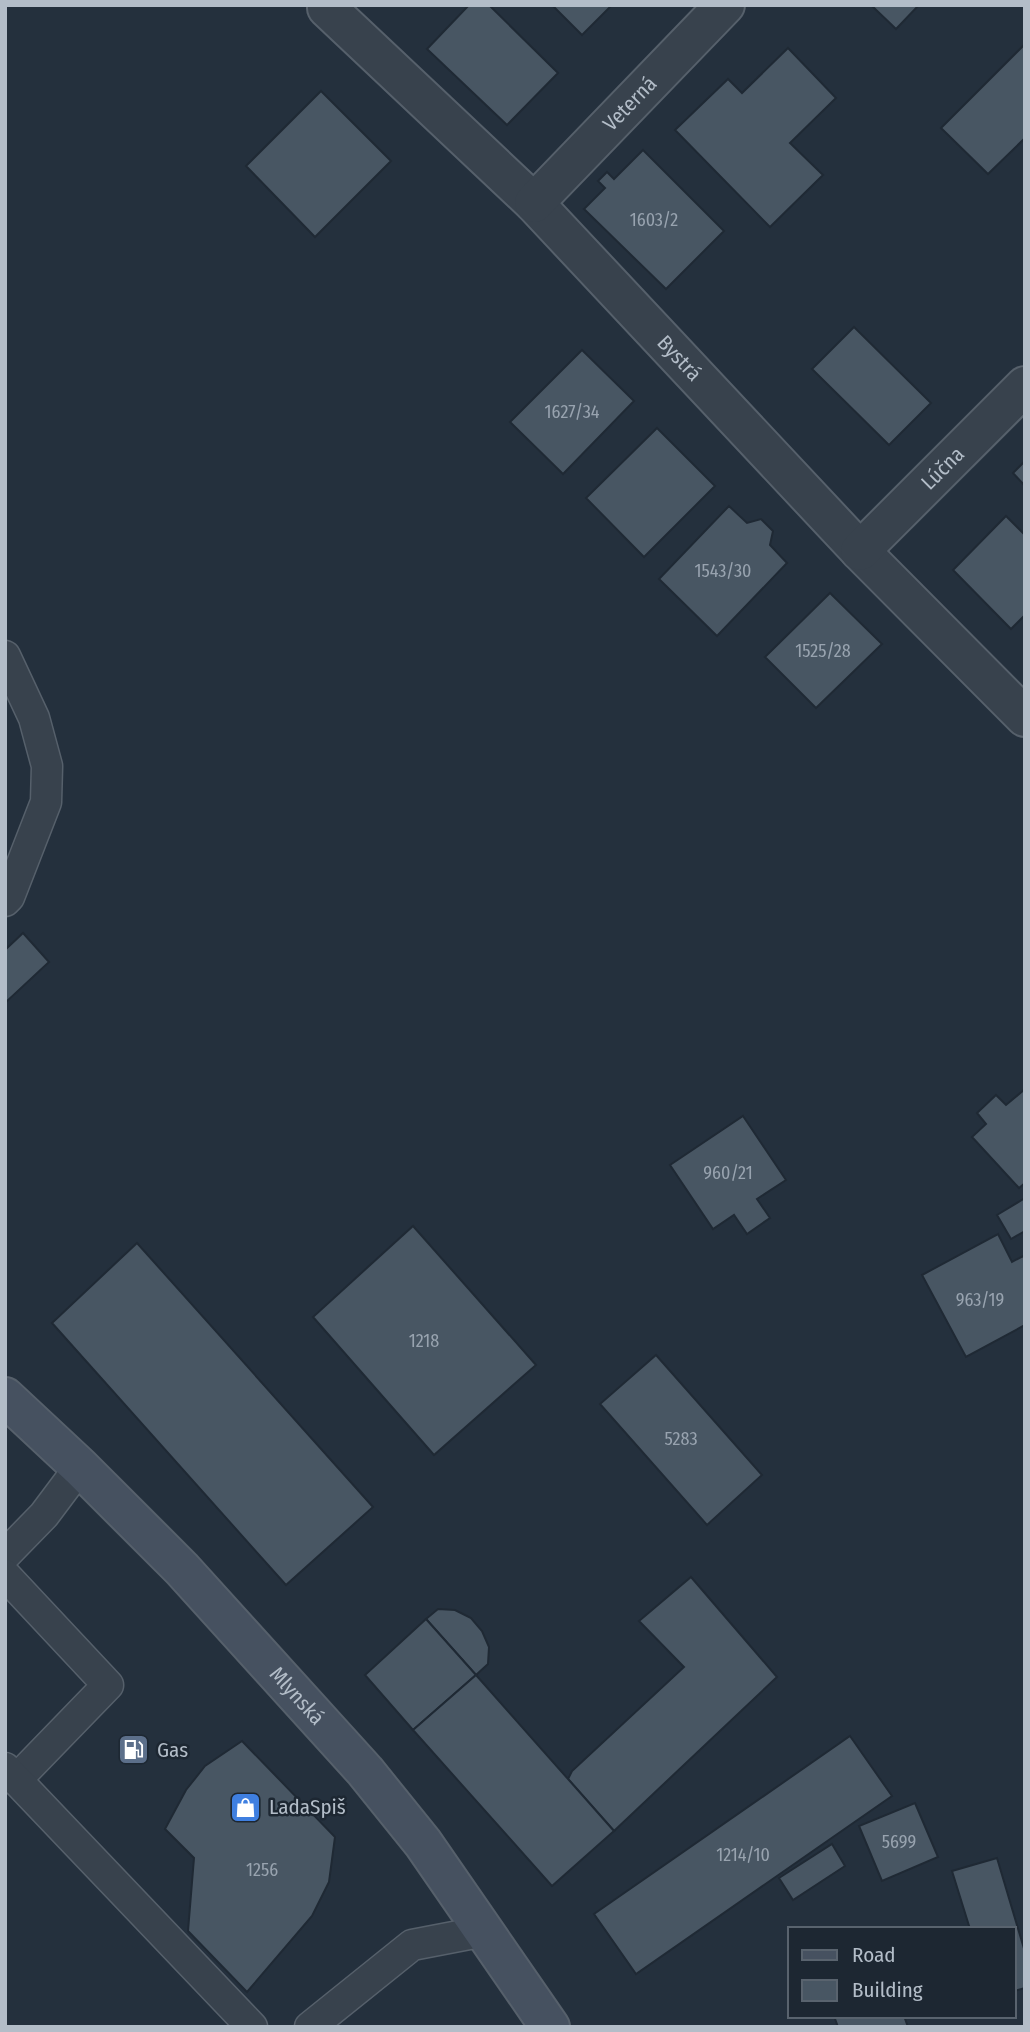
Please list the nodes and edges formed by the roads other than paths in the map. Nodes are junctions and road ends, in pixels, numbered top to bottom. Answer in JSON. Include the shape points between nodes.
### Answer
{"nodes":[{"id":1,"x":725,"y":5,"type":"edge"},
{"id":2,"x":327,"y":8,"type":"dead end"},
{"id":3,"x":534,"y":203,"type":"junction"},
{"id":4,"x":1025,"y":386,"type":"edge"},
{"id":5,"x":860,"y":551,"type":"junction"},
{"id":6,"x":5,"y":656,"type":"edge"},
{"id":7,"x":1025,"y":717,"type":"edge"},
{"id":8,"x":5,"y":901,"type":"edge"},
{"id":9,"x":5,"y":1397,"type":"edge"},
{"id":10,"x":80,"y":1468,"type":"junction"},
{"id":11,"x":5,"y":1555,"type":"edge"},
{"id":12,"x":5,"y":1575,"type":"edge"},
{"id":13,"x":11,"y":1774,"type":"edge"},
{"id":14,"x":485,"y":1931,"type":"junction"},
{"id":15,"x":252,"y":2027,"type":"edge"},
{"id":16,"x":310,"y":2027,"type":"edge"},
{"id":17,"x":550,"y":2027,"type":"edge"}],
"edges":[{"from":1,"to":3,"type":"street","name":"Veterná"},
{"from":2,"to":3,"type":"street","name":"Bystrá"},
{"from":3,"to":5,"type":"street","name":"Bystrá"},
{"from":4,"to":5,"type":"street","name":"Lúčna"},
{"from":5,"to":7,"type":"street","name":"Bystrá"},
{"from":6,"to":8,"type":"lane","via":[[34,719],[47,766],[46,802]]},
{"from":9,"to":10,"type":"street","name":"Mlynská"},
{"from":10,"to":11,"type":"lane"},
{"from":10,"to":14,"type":"street","name":"Mlynská","via":[[182,1570],[365,1771]]},
{"from":12,"to":13,"type":"lane","via":[[108,1685]]},
{"from":13,"to":15,"type":"lane"},
{"from":14,"to":16,"type":"lane","via":[[412,1945]]},
{"from":14,"to":17,"type":"street","name":"Mlynská"}]}
